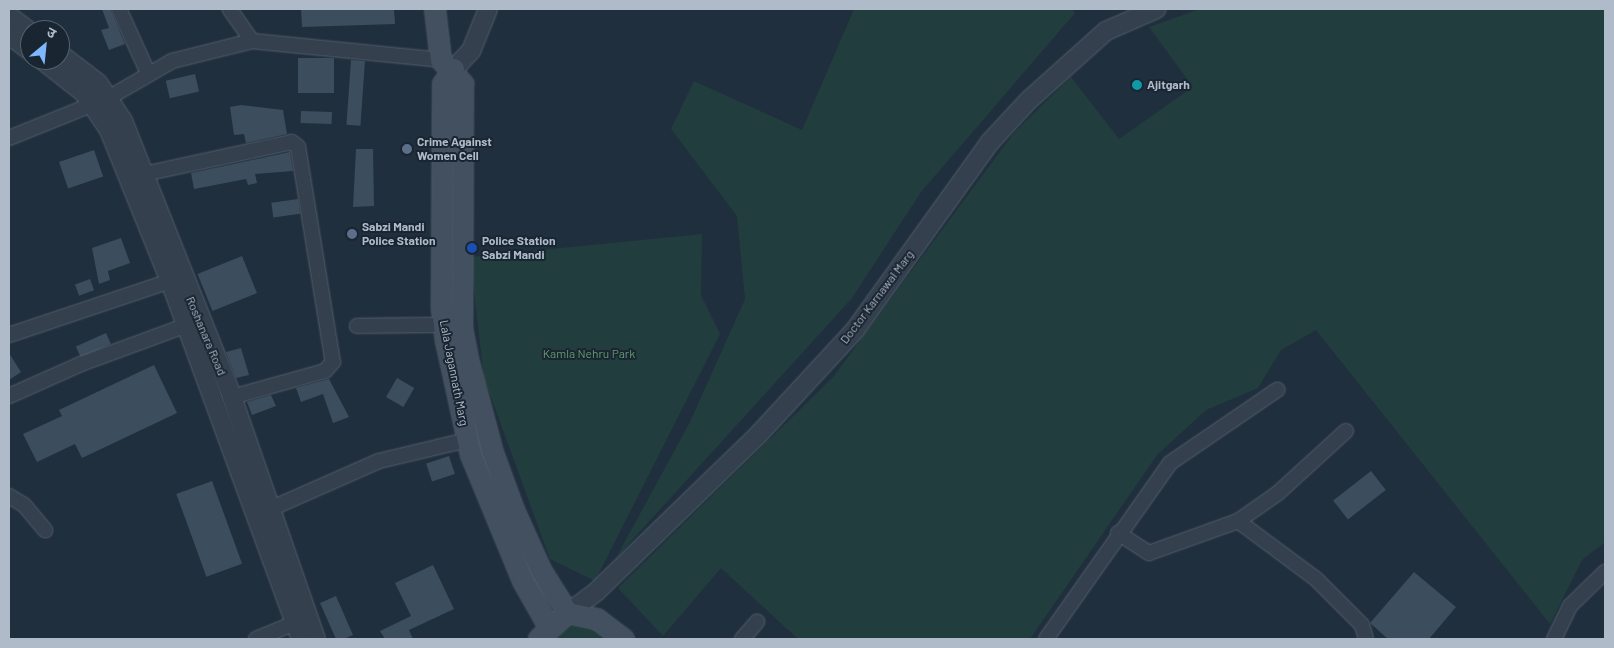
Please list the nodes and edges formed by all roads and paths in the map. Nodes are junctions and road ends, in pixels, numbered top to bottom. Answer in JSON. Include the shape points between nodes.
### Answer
{"nodes":[{"id":1,"x":119,"y":9,"type":"edge"},
{"id":2,"x":230,"y":9,"type":"edge"},
{"id":3,"x":435,"y":9,"type":"edge"},
{"id":4,"x":488,"y":9,"type":"edge"},
{"id":5,"x":1156,"y":9,"type":"edge"},
{"id":6,"x":9,"y":16,"type":"edge"},
{"id":7,"x":20,"y":24,"type":"edge"},
{"id":8,"x":9,"y":35,"type":"edge"},
{"id":9,"x":252,"y":41,"type":"junction"},
{"id":10,"x":20,"y":43,"type":"edge"},
{"id":11,"x":70,"y":63,"type":"edge"},
{"id":12,"x":447,"y":65,"type":"junction"},
{"id":13,"x":54,"y":70,"type":"edge"},
{"id":14,"x":148,"y":73,"type":"junction"},
{"id":15,"x":110,"y":97,"type":"junction"},
{"id":16,"x":93,"y":104,"type":"junction"},
{"id":17,"x":9,"y":138,"type":"edge"},
{"id":18,"x":144,"y":174,"type":"junction"},
{"id":19,"x":176,"y":279,"type":"junction"},
{"id":20,"x":187,"y":326,"type":"junction"},
{"id":21,"x":357,"y":326,"type":"dead end"},
{"id":22,"x":451,"y":334,"type":"junction"},
{"id":23,"x":9,"y":335,"type":"edge"},
{"id":24,"x":1277,"y":390,"type":"dead end"},
{"id":25,"x":9,"y":396,"type":"edge"},
{"id":26,"x":232,"y":397,"type":"junction"},
{"id":27,"x":1346,"y":431,"type":"dead end"},
{"id":28,"x":467,"y":440,"type":"junction"},
{"id":29,"x":9,"y":496,"type":"edge"},
{"id":30,"x":270,"y":509,"type":"junction"},
{"id":31,"x":1238,"y":521,"type":"junction"},
{"id":32,"x":45,"y":530,"type":"dead end"},
{"id":33,"x":1118,"y":533,"type":"junction"},
{"id":34,"x":1605,"y":572,"type":"edge"},
{"id":35,"x":597,"y":591,"type":"junction"},
{"id":36,"x":568,"y":613,"type":"junction"},
{"id":37,"x":596,"y":619,"type":"junction"},
{"id":38,"x":757,"y":622,"type":"dead end"},
{"id":39,"x":298,"y":631,"type":"edge"},
{"id":40,"x":545,"y":634,"type":"edge"},
{"id":41,"x":256,"y":639,"type":"edge"},
{"id":42,"x":316,"y":639,"type":"edge"},
{"id":43,"x":624,"y":639,"type":"edge"},
{"id":44,"x":742,"y":639,"type":"edge"},
{"id":45,"x":1046,"y":639,"type":"edge"},
{"id":46,"x":1366,"y":639,"type":"edge"},
{"id":47,"x":1554,"y":639,"type":"edge"}],
"edges":[{"from":1,"to":14,"type":"street"},
{"from":2,"to":9,"type":"street"},
{"from":3,"to":12,"type":"main road"},
{"from":4,"to":12,"type":"street","via":[[471,51]]},
{"from":5,"to":35,"type":"street","name":"Doctor Karnawal Marg","via":[[1106,30],[1030,100],[990,142],[855,330],[758,435]]},
{"from":6,"to":7,"type":"street"},
{"from":8,"to":10,"type":"street"},
{"from":9,"to":12,"type":"street"},
{"from":9,"to":14,"type":"street","via":[[197,53]]},
{"from":11,"to":15,"type":"street","name":"Roshanara Road"},
{"from":12,"to":22,"type":"main road","name":"Lala Jagannath Marg","via":[[443,84]]},
{"from":13,"to":16,"type":"street","name":"Roshanara Road"},
{"from":14,"to":15,"type":"street"},
{"from":15,"to":18,"type":"street","name":"Roshanara Road"},
{"from":16,"to":17,"type":"street"},
{"from":16,"to":19,"type":"street","name":"Roshanara Road"},
{"from":18,"to":19,"type":"street","name":"Roshanara Road"},
{"from":18,"to":26,"type":"street","via":[[292,142],[298,147],[333,362],[325,371]]},
{"from":19,"to":20,"type":"street","name":"Roshanara Road"},
{"from":19,"to":23,"type":"street"},
{"from":19,"to":26,"type":"street","name":"Roshanara Road"},
{"from":20,"to":25,"type":"street","via":[[80,364]]},
{"from":20,"to":39,"type":"street","name":"Roshanara Road"},
{"from":21,"to":22,"type":"street"},
{"from":22,"to":28,"type":"main road","name":"Lala Jagannath Marg"},
{"from":22,"to":36,"type":"main road","name":"Lala Jagannath Marg","via":[[514,510],[541,570]]},
{"from":24,"to":33,"type":"street","via":[[1184,450]]},
{"from":26,"to":30,"type":"street","name":"Roshanara Road"},
{"from":27,"to":31,"type":"street","via":[[1278,493]]},
{"from":28,"to":30,"type":"street","via":[[380,461]]},
{"from":28,"to":40,"type":"main road","name":"Lala Jagannath Marg","via":[[492,511]]},
{"from":29,"to":32,"type":"street","via":[[24,505]]},
{"from":30,"to":42,"type":"street","name":"Roshanara Road"},
{"from":31,"to":33,"type":"street","via":[[1149,553]]},
{"from":31,"to":46,"type":"street","via":[[1316,579],[1362,625]]},
{"from":33,"to":45,"type":"street"},
{"from":34,"to":47,"type":"street","via":[[1570,606]]},
{"from":35,"to":36,"type":"street","name":"Doctor Karnawal Marg"},
{"from":35,"to":37,"type":"street"},
{"from":36,"to":37,"type":"main road"},
{"from":36,"to":40,"type":"main road"},
{"from":37,"to":43,"type":"main road"},
{"from":38,"to":44,"type":"street"},
{"from":39,"to":41,"type":"street"}]}
